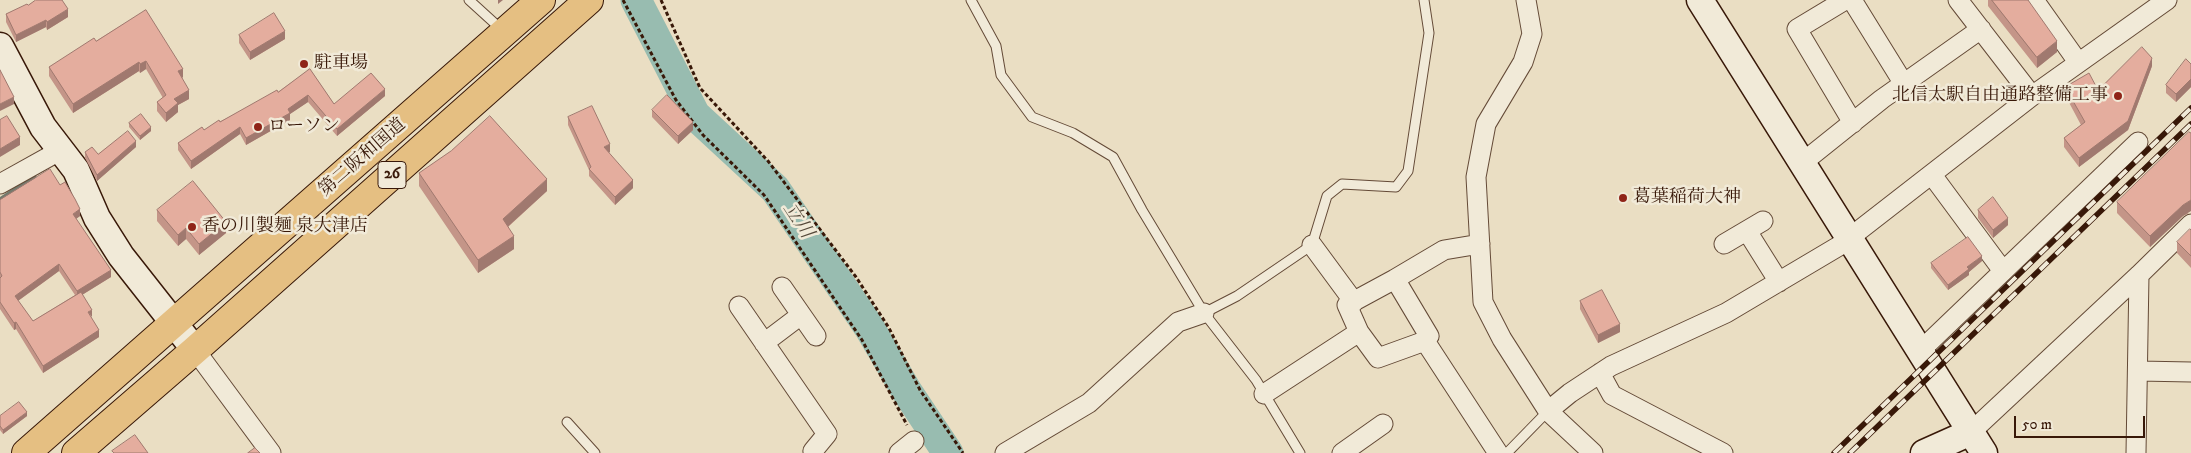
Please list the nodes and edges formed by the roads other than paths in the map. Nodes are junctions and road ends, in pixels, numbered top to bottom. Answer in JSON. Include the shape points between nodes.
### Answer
{"nodes":[{"id":1,"x":469,"y":0,"type":"edge"},
{"id":2,"x":541,"y":0,"type":"edge"},
{"id":3,"x":589,"y":0,"type":"edge"},
{"id":4,"x":971,"y":0,"type":"edge"},
{"id":5,"x":1424,"y":0,"type":"edge"},
{"id":6,"x":1526,"y":0,"type":"edge"},
{"id":7,"x":1700,"y":0,"type":"edge"},
{"id":8,"x":1845,"y":0,"type":"edge"},
{"id":9,"x":1852,"y":0,"type":"edge"},
{"id":10,"x":1958,"y":0,"type":"edge"},
{"id":11,"x":2034,"y":0,"type":"edge"},
{"id":12,"x":2167,"y":0,"type":"edge"},
{"id":13,"x":1981,"y":29,"type":"junction"},
{"id":14,"x":504,"y":32,"type":"junction"},
{"id":15,"x":0,"y":46,"type":"edge"},
{"id":16,"x":2078,"y":62,"type":"junction"},
{"id":17,"x":1904,"y":84,"type":"junction"},
{"id":18,"x":2032,"y":96,"type":"junction"},
{"id":19,"x":1853,"y":123,"type":"junction"},
{"id":20,"x":2138,"y":142,"type":"dead end"},
{"id":21,"x":61,"y":150,"type":"junction"},
{"id":22,"x":1802,"y":163,"type":"junction"},
{"id":23,"x":1932,"y":175,"type":"junction"},
{"id":24,"x":0,"y":184,"type":"edge"},
{"id":25,"x":1763,"y":221,"type":"dead end"},
{"id":26,"x":2191,"y":224,"type":"edge"},
{"id":27,"x":1747,"y":231,"type":"junction"},
{"id":28,"x":1849,"y":240,"type":"junction"},
{"id":29,"x":1480,"y":244,"type":"junction"},
{"id":30,"x":1724,"y":244,"type":"dead end"},
{"id":31,"x":1312,"y":245,"type":"junction"},
{"id":32,"x":2003,"y":271,"type":"junction"},
{"id":33,"x":2139,"y":275,"type":"junction"},
{"id":34,"x":1395,"y":279,"type":"junction"},
{"id":35,"x":1779,"y":282,"type":"junction"},
{"id":36,"x":782,"y":287,"type":"dead end"},
{"id":37,"x":1354,"y":302,"type":"junction"},
{"id":38,"x":739,"y":306,"type":"dead end"},
{"id":39,"x":1204,"y":313,"type":"junction"},
{"id":40,"x":802,"y":315,"type":"junction"},
{"id":41,"x":175,"y":322,"type":"junction"},
{"id":42,"x":1360,"y":332,"type":"junction"},
{"id":43,"x":816,"y":336,"type":"dead end"},
{"id":44,"x":1425,"y":340,"type":"junction"},
{"id":45,"x":764,"y":343,"type":"junction"},
{"id":46,"x":195,"y":350,"type":"junction"},
{"id":47,"x":1919,"y":352,"type":"junction"},
{"id":48,"x":2139,"y":371,"type":"junction"},
{"id":49,"x":2191,"y":372,"type":"edge"},
{"id":50,"x":1600,"y":373,"type":"junction"},
{"id":51,"x":1264,"y":394,"type":"junction"},
{"id":52,"x":1548,"y":411,"type":"junction"},
{"id":53,"x":567,"y":422,"type":"dead end"},
{"id":54,"x":1383,"y":424,"type":"dead end"},
{"id":55,"x":914,"y":441,"type":"road end"},
{"id":56,"x":1978,"y":442,"type":"edge"},
{"id":57,"x":26,"y":453,"type":"edge"},
{"id":58,"x":76,"y":453,"type":"edge"},
{"id":59,"x":271,"y":453,"type":"edge"},
{"id":60,"x":595,"y":453,"type":"edge"},
{"id":61,"x":814,"y":453,"type":"edge"},
{"id":62,"x":899,"y":453,"type":"edge"},
{"id":63,"x":1004,"y":453,"type":"edge"},
{"id":64,"x":1300,"y":453,"type":"edge"},
{"id":65,"x":1342,"y":453,"type":"edge"},
{"id":66,"x":1498,"y":453,"type":"edge"},
{"id":67,"x":1507,"y":453,"type":"edge"},
{"id":68,"x":1593,"y":453,"type":"edge"},
{"id":69,"x":1723,"y":453,"type":"edge"},
{"id":70,"x":1924,"y":453,"type":"edge"},
{"id":71,"x":2136,"y":453,"type":"edge"}],
"edges":[{"from":1,"to":14,"type":"lane"},
{"from":2,"to":14,"type":"highway","name":"第二阪和国道","number":"26"},
{"from":3,"to":46,"type":"highway","name":"第二阪和国道","number":"26"},
{"from":4,"to":39,"type":"lane","via":[[996,46],[1001,75],[1032,117],[1074,133],[1113,157]]},
{"from":5,"to":31,"type":"lane","via":[[1429,33],[1408,171],[1396,186],[1342,184],[1326,196]]},
{"from":6,"to":29,"type":"street","via":[[1532,34],[1523,62],[1486,124],[1476,177]]},
{"from":7,"to":22,"type":"street"},
{"from":8,"to":19,"type":"street","via":[[1797,28]]},
{"from":9,"to":17,"type":"street"},
{"from":10,"to":13,"type":"street"},
{"from":11,"to":16,"type":"street"},
{"from":12,"to":16,"type":"street"},
{"from":13,"to":17,"type":"street"},
{"from":13,"to":18,"type":"street"},
{"from":14,"to":41,"type":"highway","name":"第二阪和国道","number":"26"},
{"from":15,"to":21,"type":"street","via":[[44,127]]},
{"from":16,"to":18,"type":"street"},
{"from":17,"to":19,"type":"street"},
{"from":18,"to":23,"type":"street"},
{"from":19,"to":22,"type":"street"},
{"from":20,"to":32,"type":"street"},
{"from":21,"to":24,"type":"street"},
{"from":21,"to":41,"type":"street","via":[[76,170],[97,218],[121,256]]},
{"from":22,"to":28,"type":"street"},
{"from":23,"to":28,"type":"street"},
{"from":23,"to":32,"type":"street"},
{"from":25,"to":27,"type":"street"},
{"from":26,"to":33,"type":"street"},
{"from":27,"to":30,"type":"street"},
{"from":27,"to":35,"type":"street"},
{"from":28,"to":35,"type":"street"},
{"from":28,"to":47,"type":"street"},
{"from":29,"to":34,"type":"street","via":[[1444,250]]},
{"from":29,"to":52,"type":"street","via":[[1483,302]]},
{"from":31,"to":37,"type":"street"},
{"from":31,"to":39,"type":"lane","via":[[1237,296]]},
{"from":32,"to":47,"type":"street"},
{"from":33,"to":48,"type":"street"},
{"from":33,"to":56,"type":"street"},
{"from":34,"to":37,"type":"street"},
{"from":34,"to":44,"type":"street","via":[[1429,336]]},
{"from":35,"to":50,"type":"street","via":[[1726,313]]},
{"from":36,"to":40,"type":"street"},
{"from":37,"to":42,"type":"street","via":[[1347,305]]},
{"from":38,"to":45,"type":"street"},
{"from":39,"to":51,"type":"lane"},
{"from":39,"to":63,"type":"street","via":[[1178,322],[1089,403]]},
{"from":40,"to":43,"type":"street"},
{"from":40,"to":45,"type":"street"},
{"from":41,"to":46,"type":"street"},
{"from":41,"to":57,"type":"highway","name":"第二阪和国道","number":"26"},
{"from":42,"to":44,"type":"street","via":[[1378,358]]},
{"from":42,"to":51,"type":"street"},
{"from":44,"to":66,"type":"street"},
{"from":45,"to":61,"type":"street","via":[[827,434]]},
{"from":46,"to":58,"type":"highway","name":"第二阪和国道","number":"26"},
{"from":46,"to":59,"type":"street"},
{"from":47,"to":56,"type":"street"},
{"from":48,"to":49,"type":"street"},
{"from":48,"to":71,"type":"street"},
{"from":50,"to":52,"type":"street"},
{"from":50,"to":69,"type":"street","via":[[1612,395]]},
{"from":51,"to":64,"type":"lane"},
{"from":52,"to":67,"type":"lane"},
{"from":52,"to":68,"type":"street"},
{"from":53,"to":60,"type":"lane"},
{"from":54,"to":65,"type":"street"},
{"from":55,"to":62,"type":"street"},
{"from":56,"to":70,"type":"street"}]}
